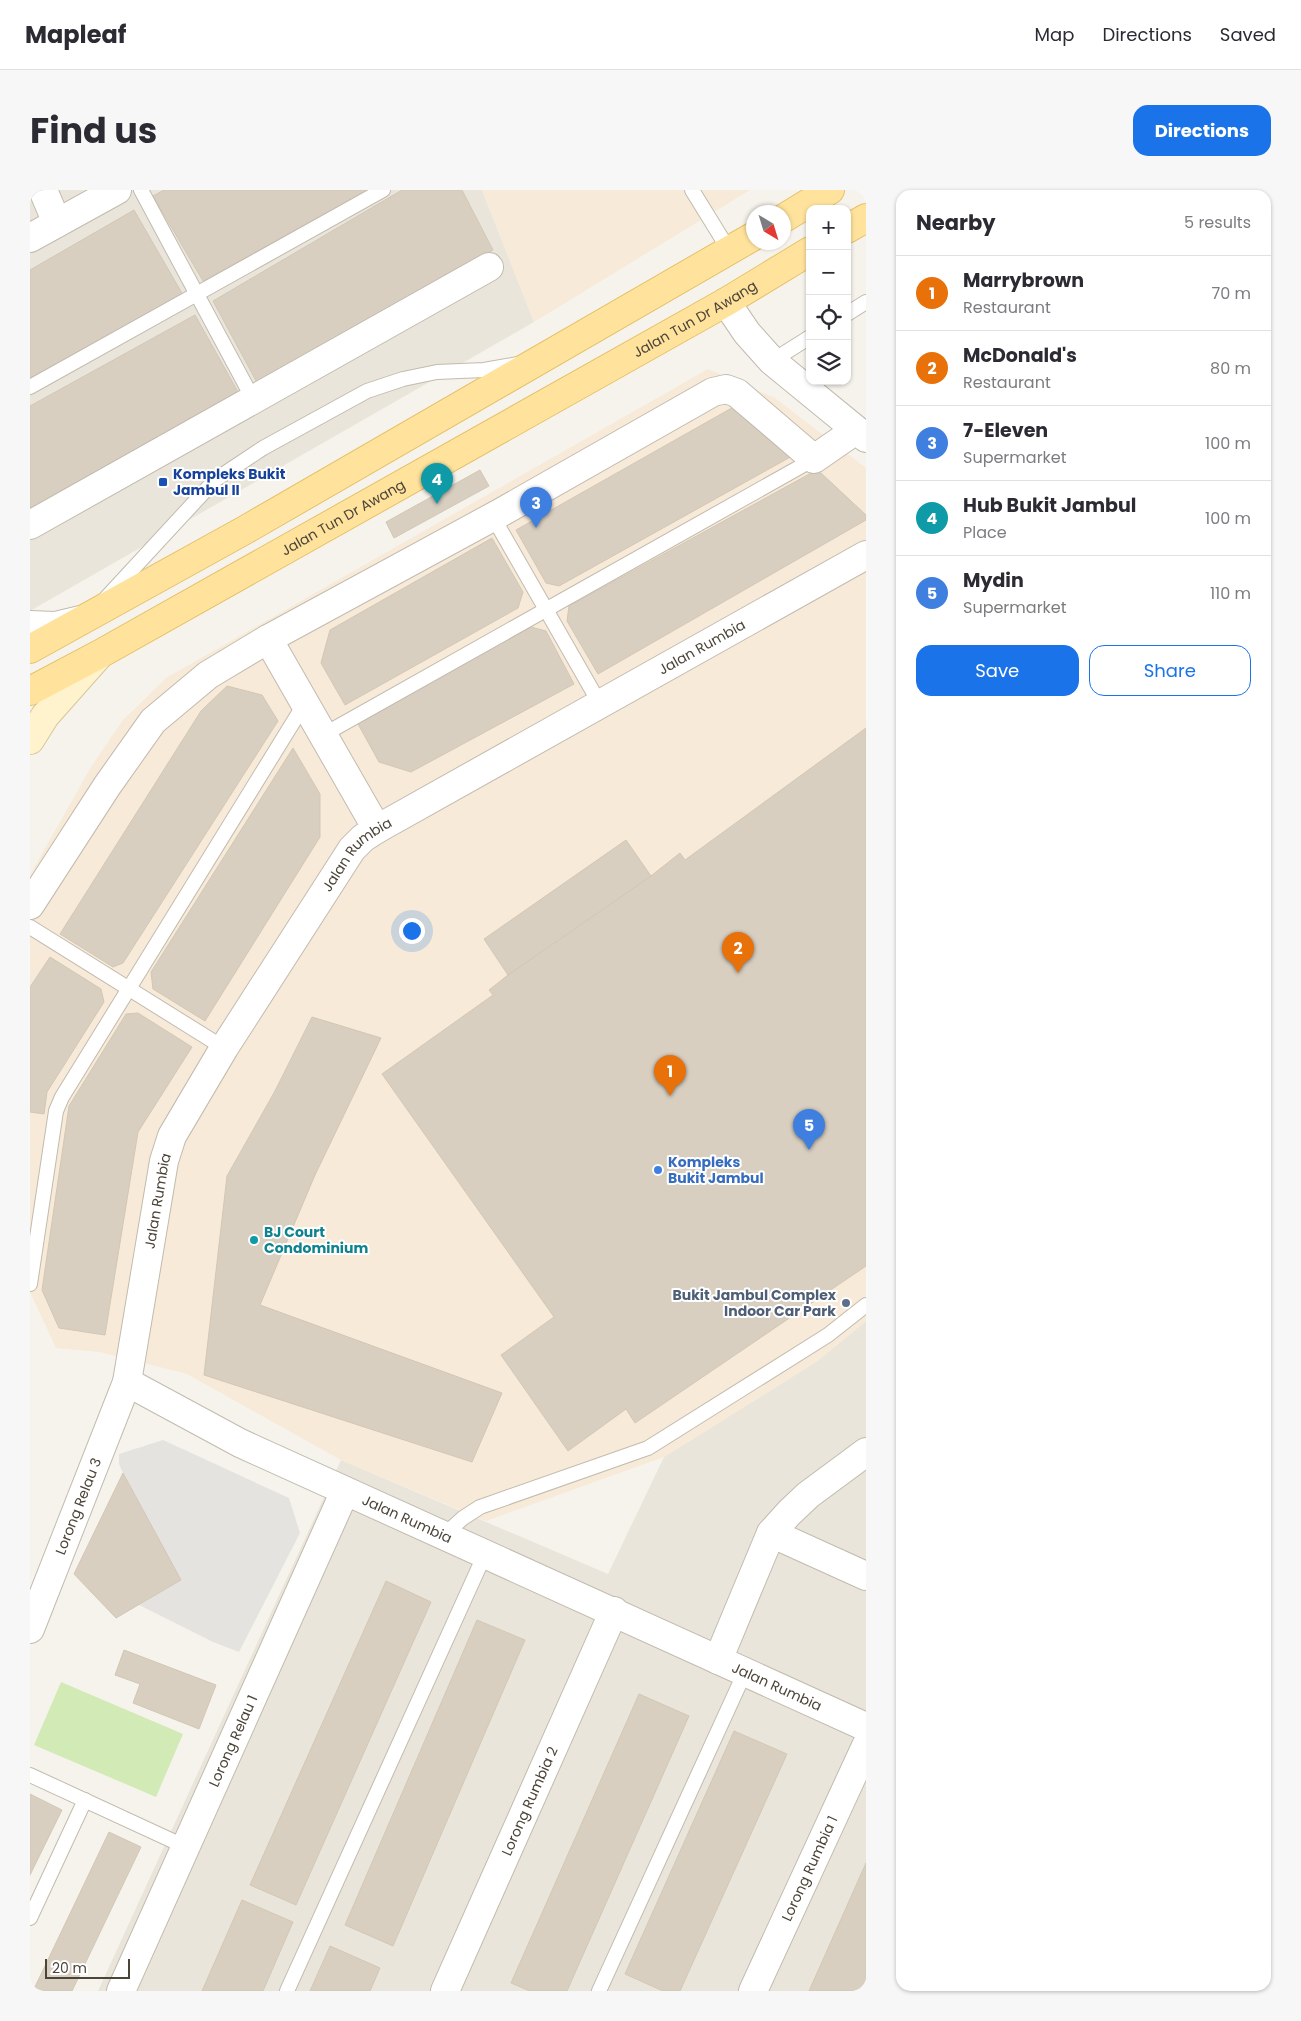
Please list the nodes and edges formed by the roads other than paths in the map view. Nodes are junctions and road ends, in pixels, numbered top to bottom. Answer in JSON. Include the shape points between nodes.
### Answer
{"nodes":[{"id":1,"x":43,"y":190,"type":"edge"},
{"id":2,"x":117,"y":190,"type":"edge"},
{"id":3,"x":141,"y":190,"type":"edge"},
{"id":4,"x":383,"y":190,"type":"edge"},
{"id":5,"x":692,"y":190,"type":"edge"},
{"id":6,"x":830,"y":190,"type":"edge"},
{"id":7,"x":791,"y":214,"type":"edge"},
{"id":8,"x":866,"y":218,"type":"edge"},
{"id":9,"x":56,"y":223,"type":"junction"},
{"id":10,"x":851,"y":227,"type":"edge"},
{"id":11,"x":30,"y":238,"type":"edge"},
{"id":12,"x":746,"y":240,"type":"edge"},
{"id":13,"x":729,"y":250,"type":"junction"},
{"id":14,"x":806,"y":254,"type":"edge"},
{"id":15,"x":489,"y":267,"type":"dead end"},
{"id":16,"x":197,"y":294,"type":"junction"},
{"id":17,"x":726,"y":302,"type":"junction"},
{"id":18,"x":866,"y":302,"type":"edge"},
{"id":19,"x":851,"y":311,"type":"edge"},
{"id":20,"x":806,"y":340,"type":"edge"},
{"id":21,"x":538,"y":360,"type":"junction"},
{"id":22,"x":772,"y":361,"type":"junction"},
{"id":23,"x":30,"y":387,"type":"edge"},
{"id":24,"x":253,"y":399,"type":"junction"},
{"id":25,"x":863,"y":430,"type":"edge"},
{"id":26,"x":814,"y":459,"type":"junction"},
{"id":27,"x":493,"y":517,"type":"junction"},
{"id":28,"x":30,"y":525,"type":"edge"},
{"id":29,"x":866,"y":555,"type":"edge"},
{"id":30,"x":546,"y":610,"type":"junction"},
{"id":31,"x":87,"y":619,"type":"junction"},
{"id":32,"x":30,"y":625,"type":"edge"},
{"id":33,"x":268,"y":639,"type":"junction"},
{"id":34,"x":30,"y":649,"type":"edge"},
{"id":35,"x":100,"y":654,"type":"junction"},
{"id":36,"x":30,"y":690,"type":"edge"},
{"id":37,"x":305,"y":703,"type":"junction"},
{"id":38,"x":600,"y":704,"type":"junction"},
{"id":39,"x":323,"y":735,"type":"junction"},
{"id":40,"x":30,"y":740,"type":"edge"},
{"id":41,"x":377,"y":829,"type":"junction"},
{"id":42,"x":30,"y":905,"type":"edge"},
{"id":43,"x":30,"y":927,"type":"edge"},
{"id":44,"x":128,"y":988,"type":"junction"},
{"id":45,"x":224,"y":1048,"type":"junction"},
{"id":46,"x":30,"y":1284,"type":"edge"},
{"id":47,"x":866,"y":1306,"type":"edge"},
{"id":48,"x":127,"y":1382,"type":"junction"},
{"id":49,"x":866,"y":1452,"type":"edge"},
{"id":50,"x":345,"y":1491,"type":"junction"},
{"id":51,"x":444,"y":1534,"type":"junction"},
{"id":52,"x":771,"y":1534,"type":"junction"},
{"id":53,"x":485,"y":1554,"type":"junction"},
{"id":54,"x":866,"y":1576,"type":"edge"},
{"id":55,"x":614,"y":1612,"type":"junction"},
{"id":56,"x":30,"y":1629,"type":"edge"},
{"id":57,"x":718,"y":1660,"type":"junction"},
{"id":58,"x":745,"y":1672,"type":"junction"},
{"id":59,"x":866,"y":1727,"type":"edge"},
{"id":60,"x":866,"y":1746,"type":"edge"},
{"id":61,"x":30,"y":1775,"type":"edge"},
{"id":62,"x":85,"y":1800,"type":"junction"},
{"id":63,"x":186,"y":1847,"type":"junction"},
{"id":64,"x":30,"y":1918,"type":"edge"},
{"id":65,"x":121,"y":1991,"type":"edge"},
{"id":66,"x":287,"y":1991,"type":"edge"},
{"id":67,"x":445,"y":1991,"type":"edge"},
{"id":68,"x":599,"y":1991,"type":"edge"},
{"id":69,"x":753,"y":1991,"type":"edge"}],
"edges":[{"from":1,"to":9,"type":"street"},
{"from":2,"to":9,"type":"street"},
{"from":3,"to":16,"type":"lane"},
{"from":4,"to":16,"type":"lane"},
{"from":5,"to":13,"type":"lane"},
{"from":6,"to":7,"type":"main road"},
{"from":8,"to":10,"type":"main road"},
{"from":9,"to":11,"type":"street"},
{"from":12,"to":13,"type":"main road"},
{"from":13,"to":21,"type":"main road"},
{"from":14,"to":17,"type":"main road","name":"Jalan Tun Dr Awang"},
{"from":15,"to":24,"type":"street"},
{"from":16,"to":23,"type":"lane"},
{"from":16,"to":24,"type":"lane"},
{"from":17,"to":22,"type":"street"},
{"from":17,"to":35,"type":"main road","name":"Jalan Tun Dr Awang"},
{"from":18,"to":19,"type":"lane"},
{"from":20,"to":22,"type":"lane"},
{"from":21,"to":31,"type":"main road"},
{"from":21,"to":31,"type":"lane","via":[[403,379],[367,391],[263,448],[215,480]]},
{"from":22,"to":25,"type":"street"},
{"from":24,"to":28,"type":"street"},
{"from":25,"to":26,"type":"street"},
{"from":26,"to":27,"type":"street","via":[[736,392],[726,389],[713,392]]},
{"from":26,"to":30,"type":"lane"},
{"from":27,"to":30,"type":"lane"},
{"from":27,"to":33,"type":"street"},
{"from":29,"to":38,"type":"street","name":"Jalan Rumbia"},
{"from":30,"to":38,"type":"lane"},
{"from":30,"to":39,"type":"lane"},
{"from":31,"to":32,"type":"street","via":[[55,626]]},
{"from":31,"to":34,"type":"main road"},
{"from":33,"to":37,"type":"street"},
{"from":33,"to":42,"type":"street","via":[[208,675],[153,721]]},
{"from":35,"to":36,"type":"main road","name":"Jalan Tun Dr Awang"},
{"from":35,"to":40,"type":"street","via":[[45,716]]},
{"from":37,"to":39,"type":"street"},
{"from":37,"to":44,"type":"lane"},
{"from":38,"to":41,"type":"street","name":"Jalan Rumbia"},
{"from":39,"to":41,"type":"street"},
{"from":41,"to":45,"type":"street","name":"Jalan Rumbia","via":[[352,849]]},
{"from":43,"to":44,"type":"lane"},
{"from":44,"to":45,"type":"lane"},
{"from":44,"to":46,"type":"lane","via":[[56,1111]]},
{"from":45,"to":48,"type":"street","name":"Jalan Rumbia","via":[[172,1136],[164,1161]]},
{"from":47,"to":51,"type":"lane","via":[[828,1335],[648,1448],[480,1507]]},
{"from":48,"to":50,"type":"street","name":"Jalan Rumbia","via":[[240,1443]]},
{"from":48,"to":56,"type":"street","name":"Lorong Relau 3"},
{"from":49,"to":52,"type":"street","via":[[808,1496]]},
{"from":50,"to":51,"type":"street","name":"Jalan Rumbia"},
{"from":50,"to":63,"type":"street","name":"Lorong Relau 1"},
{"from":51,"to":53,"type":"street","name":"Jalan Rumbia"},
{"from":52,"to":54,"type":"street"},
{"from":52,"to":57,"type":"street"},
{"from":53,"to":55,"type":"street","name":"Jalan Rumbia"},
{"from":53,"to":66,"type":"lane"},
{"from":55,"to":57,"type":"street","name":"Jalan Rumbia"},
{"from":55,"to":67,"type":"street","name":"Lorong Rumbia 2"},
{"from":57,"to":58,"type":"street","name":"Jalan Rumbia"},
{"from":58,"to":59,"type":"street","name":"Jalan Rumbia"},
{"from":58,"to":68,"type":"lane"},
{"from":60,"to":69,"type":"street","name":"Lorong Rumbia 1"},
{"from":61,"to":62,"type":"lane"},
{"from":62,"to":63,"type":"lane"},
{"from":62,"to":64,"type":"lane"},
{"from":63,"to":65,"type":"street","name":"Lorong Relau 1"}]}
